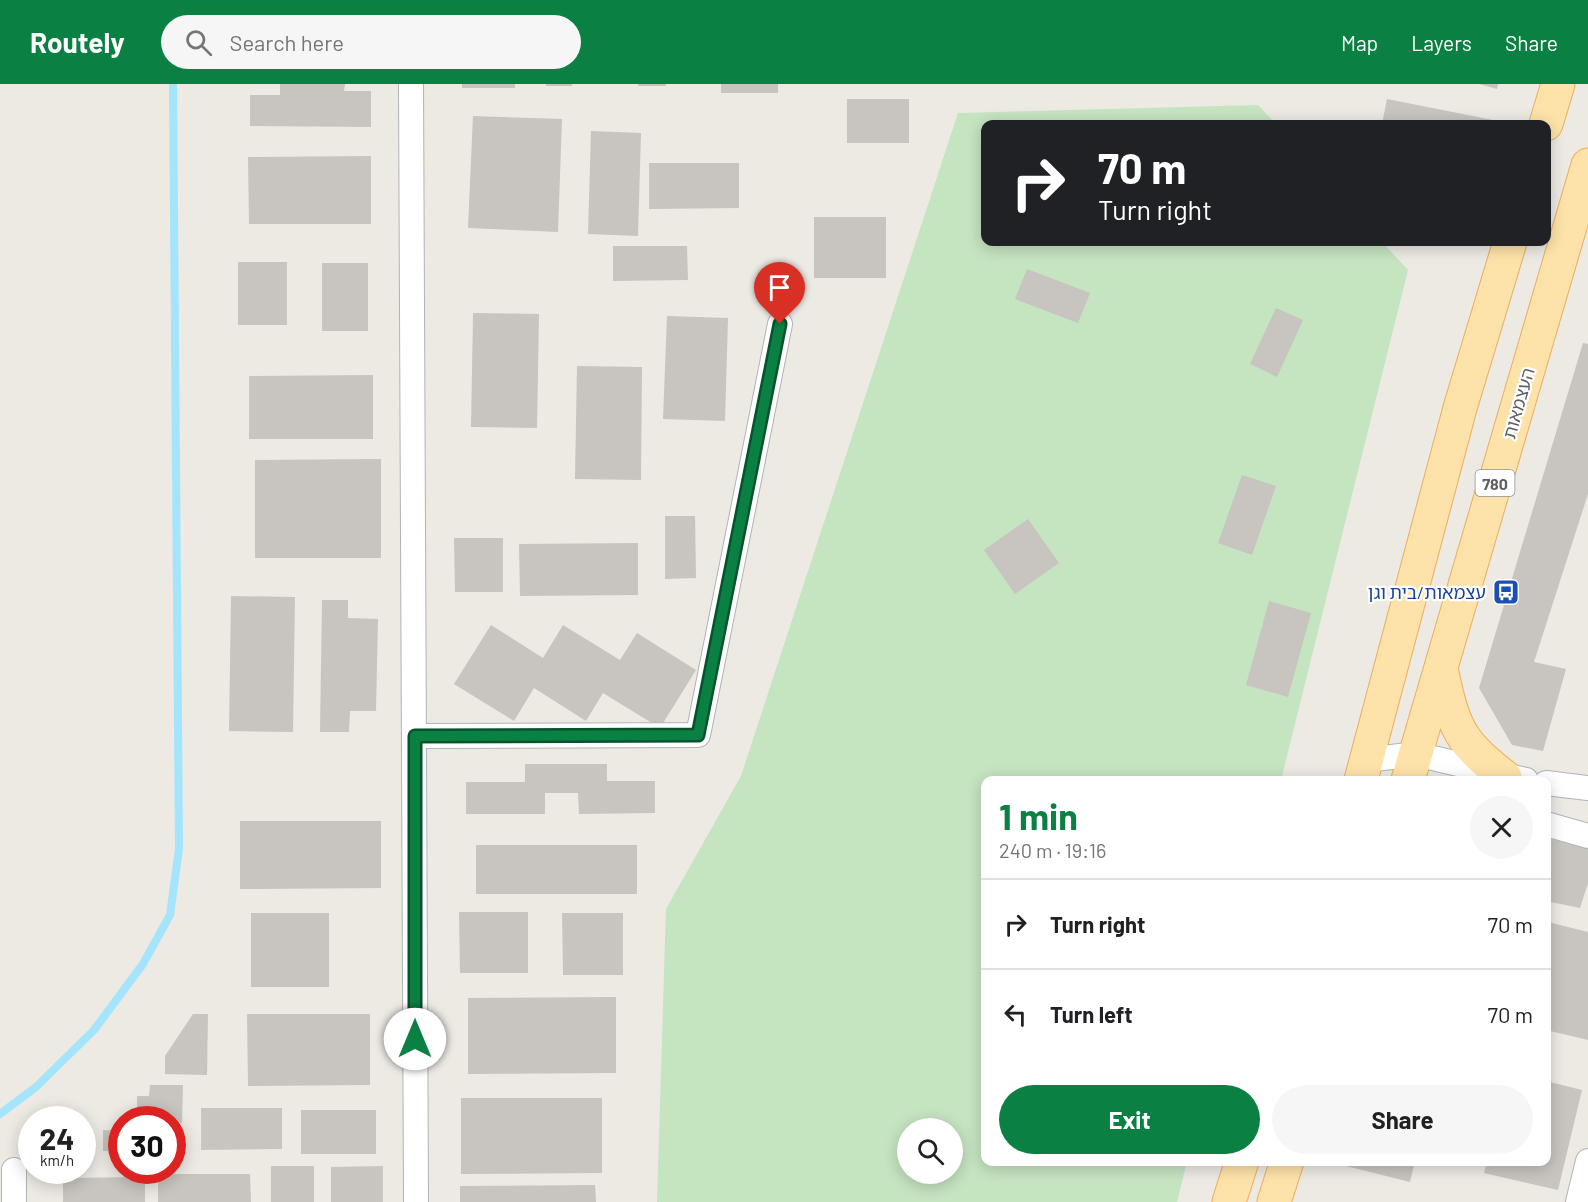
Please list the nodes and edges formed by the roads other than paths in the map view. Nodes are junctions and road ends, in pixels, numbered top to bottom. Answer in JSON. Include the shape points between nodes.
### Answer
{"nodes":[{"id":1,"x":411,"y":84,"type":"edge"},
{"id":2,"x":1558,"y":84,"type":"edge"},
{"id":3,"x":1547,"y":120,"type":"edge"},
{"id":4,"x":1588,"y":165,"type":"edge"},
{"id":5,"x":1509,"y":246,"type":"edge"},
{"id":6,"x":780,"y":324,"type":"dead end"},
{"id":7,"x":1441,"y":670,"type":"junction"},
{"id":8,"x":415,"y":736,"type":"junction"},
{"id":9,"x":1412,"y":767,"type":"edge"},
{"id":10,"x":1364,"y":770,"type":"edge"},
{"id":11,"x":1384,"y":776,"type":"edge"},
{"id":12,"x":1497,"y":776,"type":"edge"},
{"id":13,"x":1513,"y":776,"type":"edge"},
{"id":14,"x":1551,"y":784,"type":"edge"},
{"id":15,"x":1588,"y":788,"type":"edge"},
{"id":16,"x":1551,"y":825,"type":"edge"},
{"id":17,"x":1588,"y":836,"type":"edge"},
{"id":18,"x":1588,"y":1161,"type":"edge"},
{"id":19,"x":1240,"y":1166,"type":"edge"},
{"id":20,"x":1285,"y":1166,"type":"edge"},
{"id":21,"x":14,"y":1170,"type":"dead end"},
{"id":22,"x":14,"y":1202,"type":"edge"},
{"id":23,"x":416,"y":1202,"type":"edge"},
{"id":24,"x":1229,"y":1202,"type":"edge"},
{"id":25,"x":1274,"y":1202,"type":"edge"},
{"id":26,"x":1578,"y":1202,"type":"edge"}],
"edges":[{"from":1,"to":8,"type":"street"},
{"from":2,"to":3,"type":"main road"},
{"from":4,"to":7,"type":"main road","name":"העצמאות","number":"780"},
{"from":5,"to":10,"type":"main road","via":[[1460,408]]},
{"from":6,"to":8,"type":"street","via":[[698,735]]},
{"from":7,"to":9,"type":"main road","name":"העצמאות","number":"780"},
{"from":7,"to":13,"type":"main road","via":[[1450,710],[1463,740],[1477,755]]},
{"from":8,"to":23,"type":"street"},
{"from":9,"to":10,"type":"street"},
{"from":9,"to":12,"type":"street"},
{"from":10,"to":11,"type":"street"},
{"from":14,"to":15,"type":"street"},
{"from":16,"to":17,"type":"street"},
{"from":18,"to":26,"type":"street"},
{"from":19,"to":24,"type":"main road"},
{"from":20,"to":25,"type":"main road"},
{"from":21,"to":22,"type":"street"}]}
